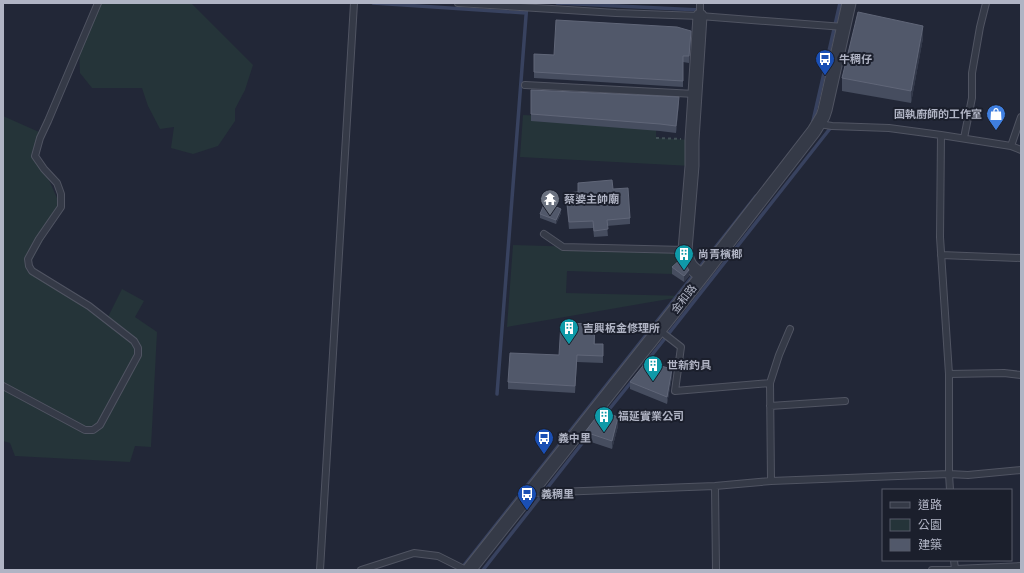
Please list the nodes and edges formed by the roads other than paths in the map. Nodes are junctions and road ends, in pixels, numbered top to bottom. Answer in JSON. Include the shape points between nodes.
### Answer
{"nodes":[{"id":1,"x":98,"y":3,"type":"edge"},
{"id":2,"x":354,"y":3,"type":"edge"},
{"id":3,"x":458,"y":3,"type":"edge"},
{"id":4,"x":849,"y":3,"type":"edge"},
{"id":5,"x":986,"y":3,"type":"edge"},
{"id":6,"x":700,"y":9,"type":"edge"},
{"id":7,"x":844,"y":27,"type":"junction"},
{"id":8,"x":525,"y":85,"type":"dead end"},
{"id":9,"x":695,"y":91,"type":"junction"},
{"id":10,"x":1021,"y":117,"type":"edge"},
{"id":11,"x":819,"y":124,"type":"junction"},
{"id":12,"x":940,"y":135,"type":"junction"},
{"id":13,"x":964,"y":138,"type":"junction"},
{"id":14,"x":1010,"y":146,"type":"junction"},
{"id":15,"x":1021,"y":150,"type":"edge"},
{"id":16,"x":544,"y":234,"type":"dead end"},
{"id":17,"x":685,"y":250,"type":"junction"},
{"id":18,"x":941,"y":255,"type":"junction"},
{"id":19,"x":1021,"y":258,"type":"edge"},
{"id":20,"x":702,"y":276,"type":"junction"},
{"id":21,"x":790,"y":329,"type":"dead end"},
{"id":22,"x":659,"y":330,"type":"junction"},
{"id":23,"x":949,"y":374,"type":"junction"},
{"id":24,"x":1021,"y":374,"type":"edge"},
{"id":25,"x":770,"y":383,"type":"junction"},
{"id":26,"x":3,"y":386,"type":"edge"},
{"id":27,"x":845,"y":401,"type":"dead end"},
{"id":28,"x":770,"y":406,"type":"junction"},
{"id":29,"x":1021,"y":470,"type":"edge"},
{"id":30,"x":949,"y":474,"type":"junction"},
{"id":31,"x":772,"y":481,"type":"junction"},
{"id":32,"x":715,"y":486,"type":"junction"},
{"id":33,"x":950,"y":489,"type":"edge"},
{"id":34,"x":530,"y":493,"type":"junction"},
{"id":35,"x":1021,"y":566,"type":"edge"},
{"id":36,"x":320,"y":570,"type":"edge"},
{"id":37,"x":361,"y":570,"type":"edge"},
{"id":38,"x":466,"y":570,"type":"edge"},
{"id":39,"x":469,"y":570,"type":"edge"},
{"id":40,"x":716,"y":570,"type":"edge"},
{"id":41,"x":932,"y":570,"type":"edge"},
{"id":42,"x":955,"y":570,"type":"edge"}],
"edges":[{"from":1,"to":26,"type":"lane","via":[[40,138],[35,156],[57,183],[61,194],[61,207],[28,259],[32,271],[89,306],[134,341],[138,355],[100,425],[93,430],[85,430]]},
{"from":2,"to":36,"type":"lane"},
{"from":3,"to":6,"type":"lane","via":[[616,13]]},
{"from":4,"to":7,"type":"street","name":"金和路"},
{"from":5,"to":13,"type":"lane","via":[[972,73],[972,98]]},
{"from":6,"to":7,"type":"lane"},
{"from":6,"to":9,"type":"street"},
{"from":7,"to":11,"type":"street","name":"金和路","via":[[825,110]]},
{"from":8,"to":9,"type":"lane"},
{"from":9,"to":17,"type":"street"},
{"from":10,"to":14,"type":"lane"},
{"from":11,"to":12,"type":"lane","via":[[889,128]]},
{"from":11,"to":20,"type":"street","name":"金和路"},
{"from":12,"to":13,"type":"lane"},
{"from":12,"to":18,"type":"lane"},
{"from":13,"to":14,"type":"lane"},
{"from":14,"to":15,"type":"lane"},
{"from":16,"to":17,"type":"lane","via":[[563,247]]},
{"from":17,"to":20,"type":"street","via":[[692,269]]},
{"from":18,"to":19,"type":"lane"},
{"from":18,"to":23,"type":"lane"},
{"from":20,"to":22,"type":"street","name":"金和路"},
{"from":21,"to":25,"type":"lane"},
{"from":22,"to":25,"type":"lane","via":[[681,347],[675,391]]},
{"from":22,"to":34,"type":"street","name":"金和路"},
{"from":23,"to":24,"type":"lane"},
{"from":23,"to":30,"type":"lane"},
{"from":25,"to":28,"type":"lane"},
{"from":27,"to":28,"type":"lane"},
{"from":28,"to":31,"type":"lane"},
{"from":29,"to":30,"type":"lane","via":[[968,476]]},
{"from":30,"to":31,"type":"lane"},
{"from":30,"to":33,"type":"lane"},
{"from":31,"to":32,"type":"lane"},
{"from":32,"to":34,"type":"lane"},
{"from":32,"to":40,"type":"lane"},
{"from":34,"to":39,"type":"street","name":"金和路"},
{"from":35,"to":42,"type":"lane"},
{"from":37,"to":38,"type":"lane","via":[[414,553],[438,556]]},
{"from":41,"to":42,"type":"lane"}]}
